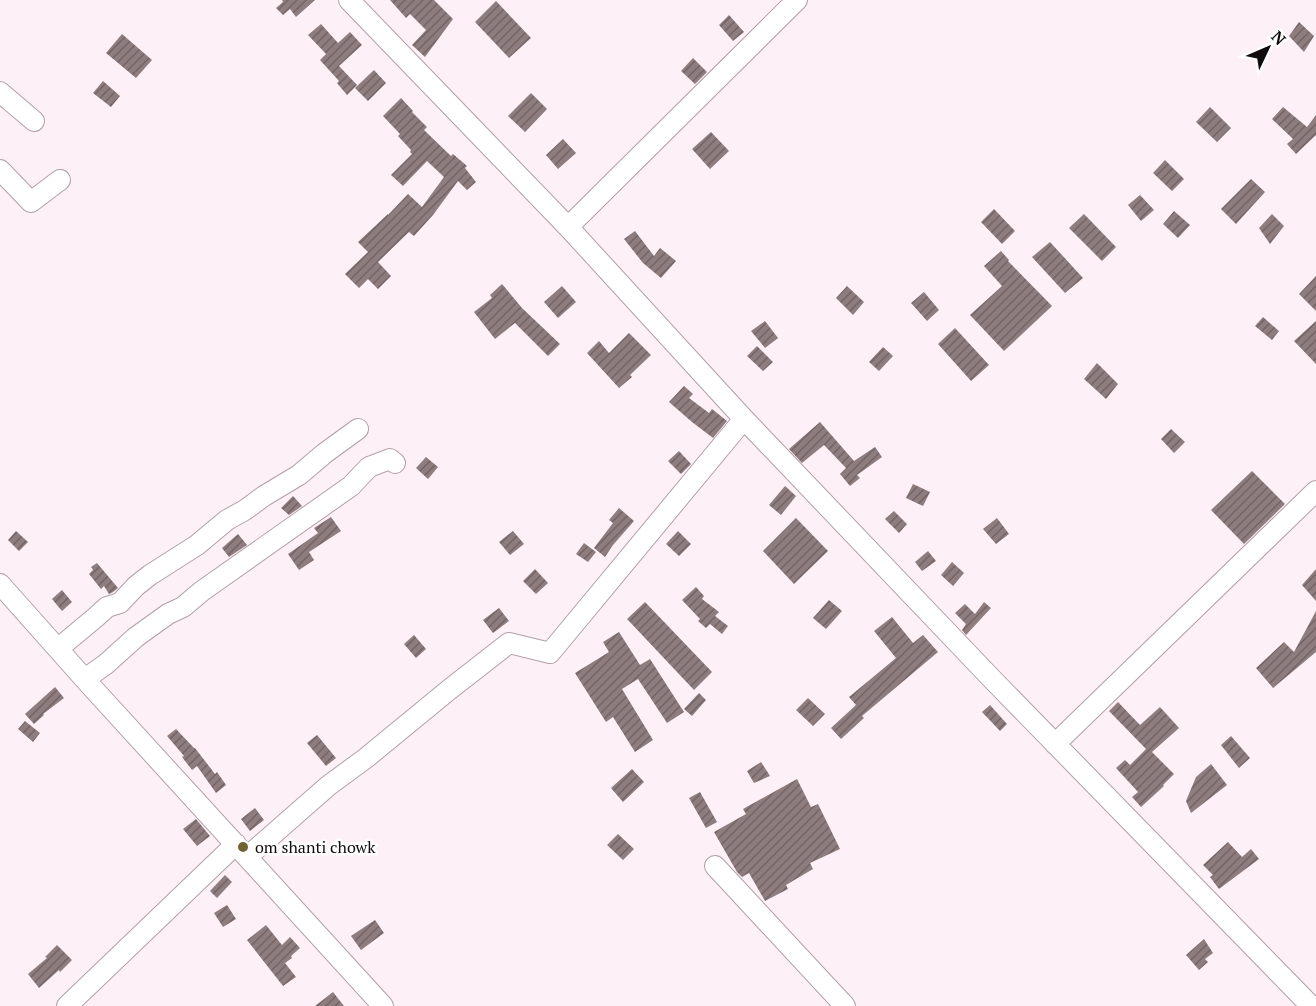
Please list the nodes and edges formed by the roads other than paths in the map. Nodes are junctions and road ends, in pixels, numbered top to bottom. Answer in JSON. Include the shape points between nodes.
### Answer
{"nodes":[{"id":1,"x":350,"y":0,"type":"edge"},
{"id":2,"x":797,"y":0,"type":"edge"},
{"id":3,"x":0,"y":92,"type":"edge"},
{"id":4,"x":34,"y":121,"type":"dead end"},
{"id":5,"x":0,"y":170,"type":"edge"},
{"id":6,"x":60,"y":180,"type":"dead end"},
{"id":7,"x":568,"y":227,"type":"junction"},
{"id":8,"x":744,"y":419,"type":"junction"},
{"id":9,"x":358,"y":429,"type":"dead end"},
{"id":10,"x":395,"y":464,"type":"dead end"},
{"id":11,"x":1316,"y":492,"type":"edge"},
{"id":12,"x":0,"y":584,"type":"edge"},
{"id":13,"x":59,"y":650,"type":"junction"},
{"id":14,"x":85,"y":679,"type":"junction"},
{"id":15,"x":1055,"y":744,"type":"junction"},
{"id":16,"x":241,"y":851,"type":"junction"},
{"id":17,"x":715,"y":866,"type":"dead end"},
{"id":18,"x":1312,"y":1003,"type":"edge"},
{"id":19,"x":67,"y":1006,"type":"edge"},
{"id":20,"x":383,"y":1006,"type":"edge"},
{"id":21,"x":845,"y":1006,"type":"edge"}],
"edges":[{"from":1,"to":7,"type":"street"},
{"from":2,"to":7,"type":"street"},
{"from":3,"to":4,"type":"street"},
{"from":5,"to":6,"type":"street","via":[[31,202]]},
{"from":7,"to":8,"type":"street"},
{"from":8,"to":15,"type":"street"},
{"from":8,"to":16,"type":"street","via":[[550,653],[509,643],[366,758]]},
{"from":9,"to":13,"type":"street","via":[[298,475],[150,575]]},
{"from":10,"to":14,"type":"street","via":[[390,459],[369,467],[351,486],[168,614]]},
{"from":11,"to":15,"type":"street"},
{"from":12,"to":13,"type":"street"},
{"from":13,"to":14,"type":"street"},
{"from":14,"to":16,"type":"street"},
{"from":15,"to":18,"type":"street"},
{"from":16,"to":19,"type":"street","via":[[201,876]]},
{"from":16,"to":20,"type":"street"},
{"from":17,"to":21,"type":"street"}]}
